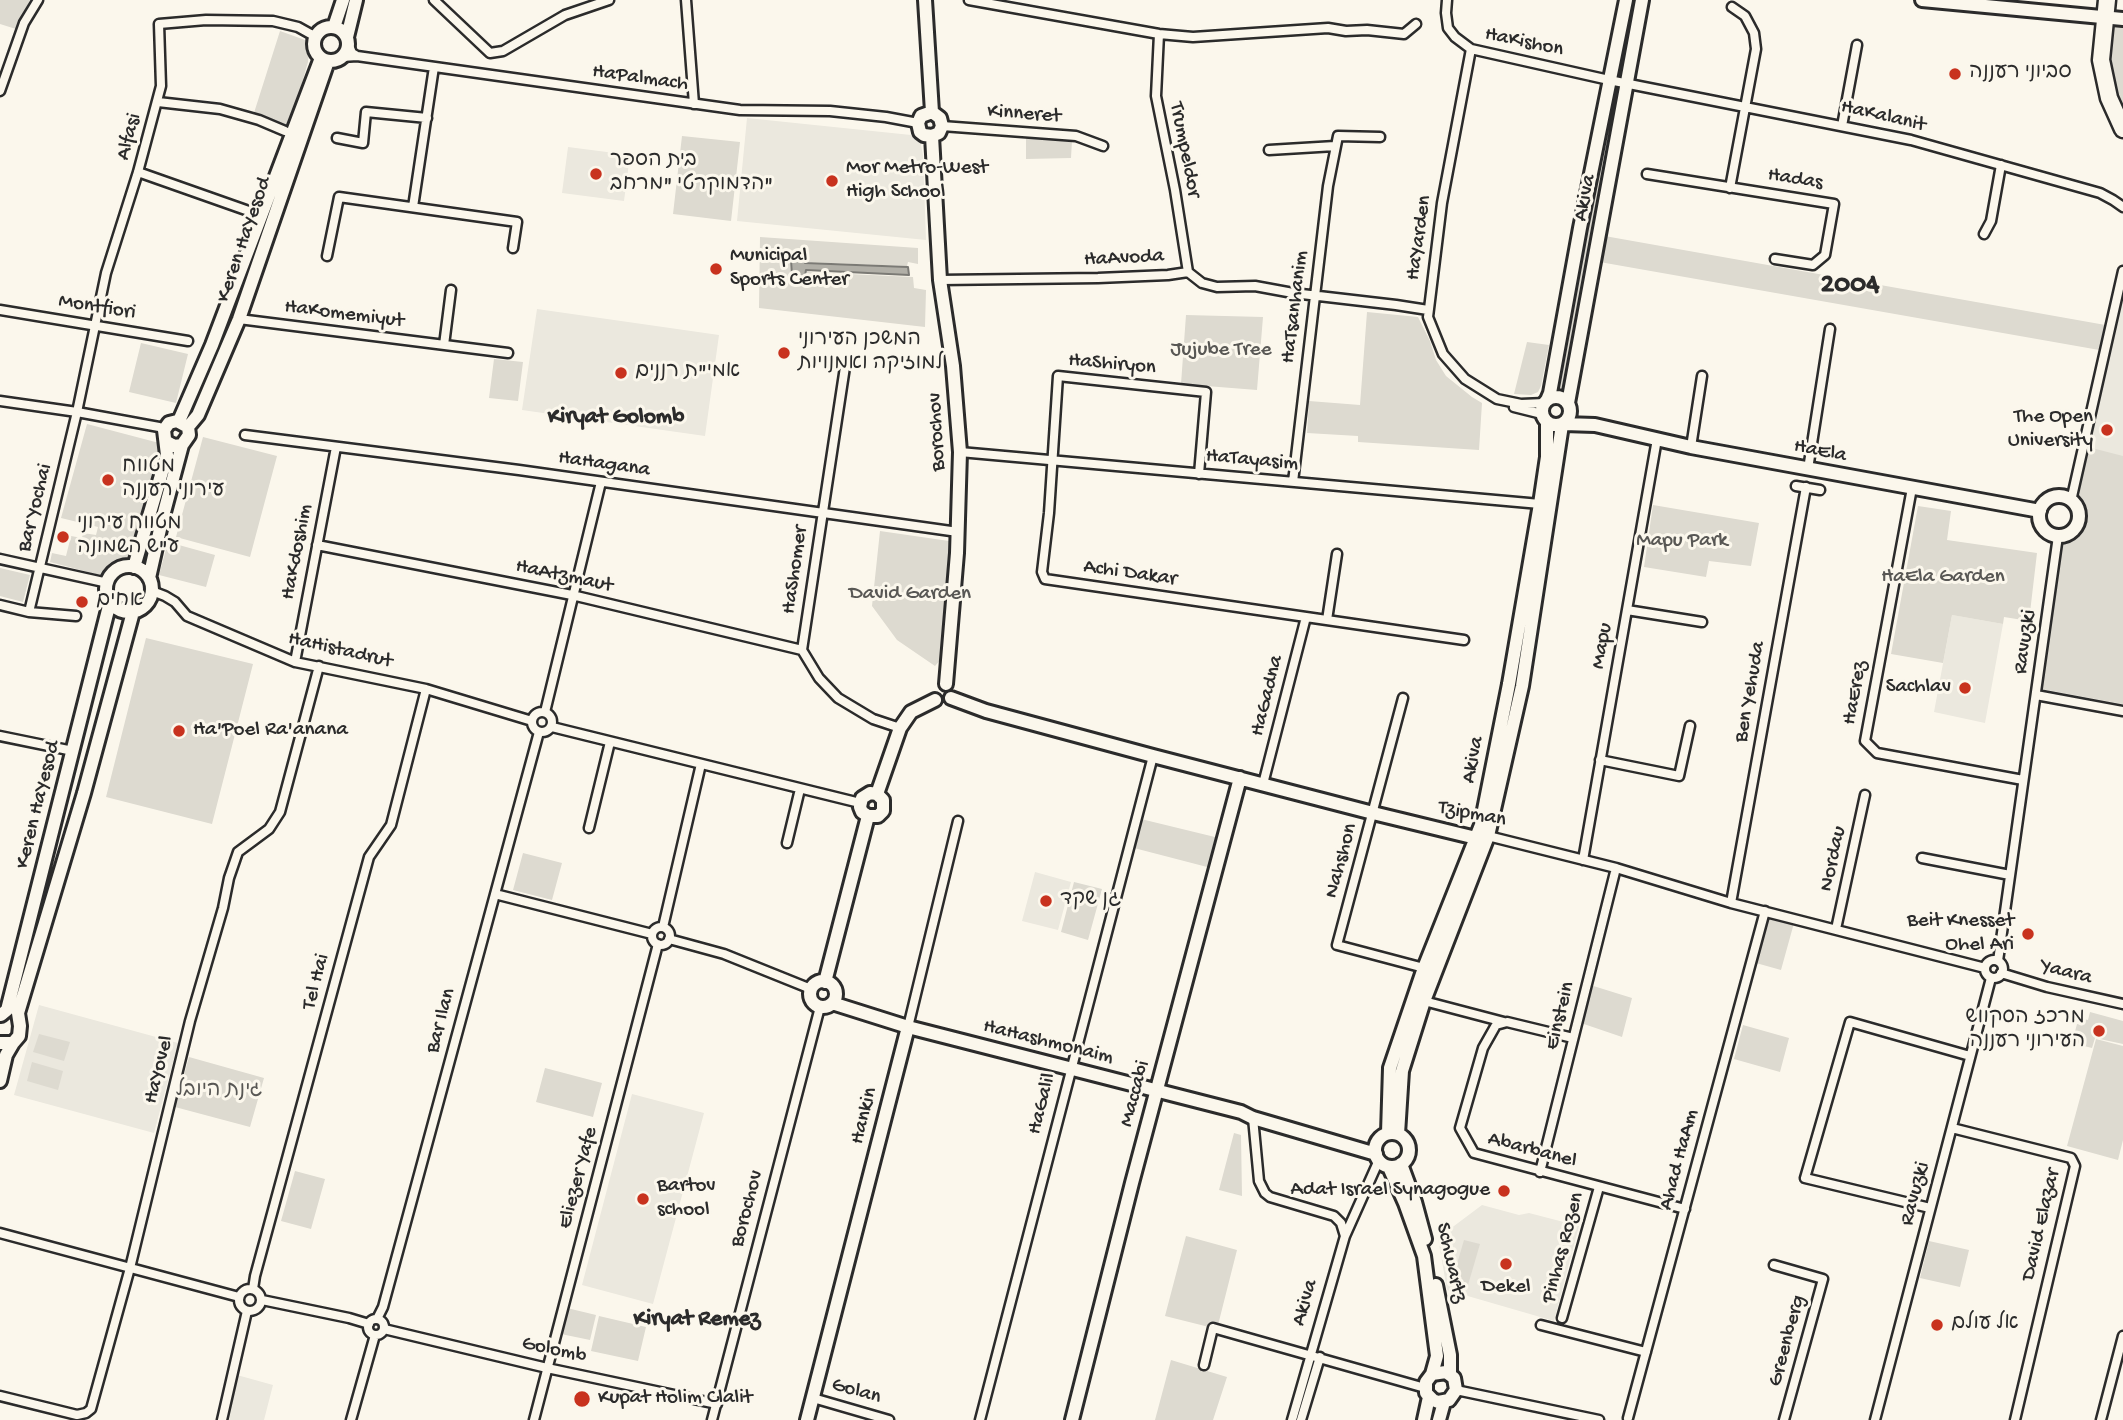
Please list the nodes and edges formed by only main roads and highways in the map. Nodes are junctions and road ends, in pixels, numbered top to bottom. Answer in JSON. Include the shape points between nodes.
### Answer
{"nodes":[{"id":1,"x":2107,"y":0,"type":"edge"},
{"id":2,"x":2123,"y":129,"type":"edge"}],
"edges":[{"from":1,"to":2,"type":"highway","via":[[2101,46],[2103,74]]}]}
